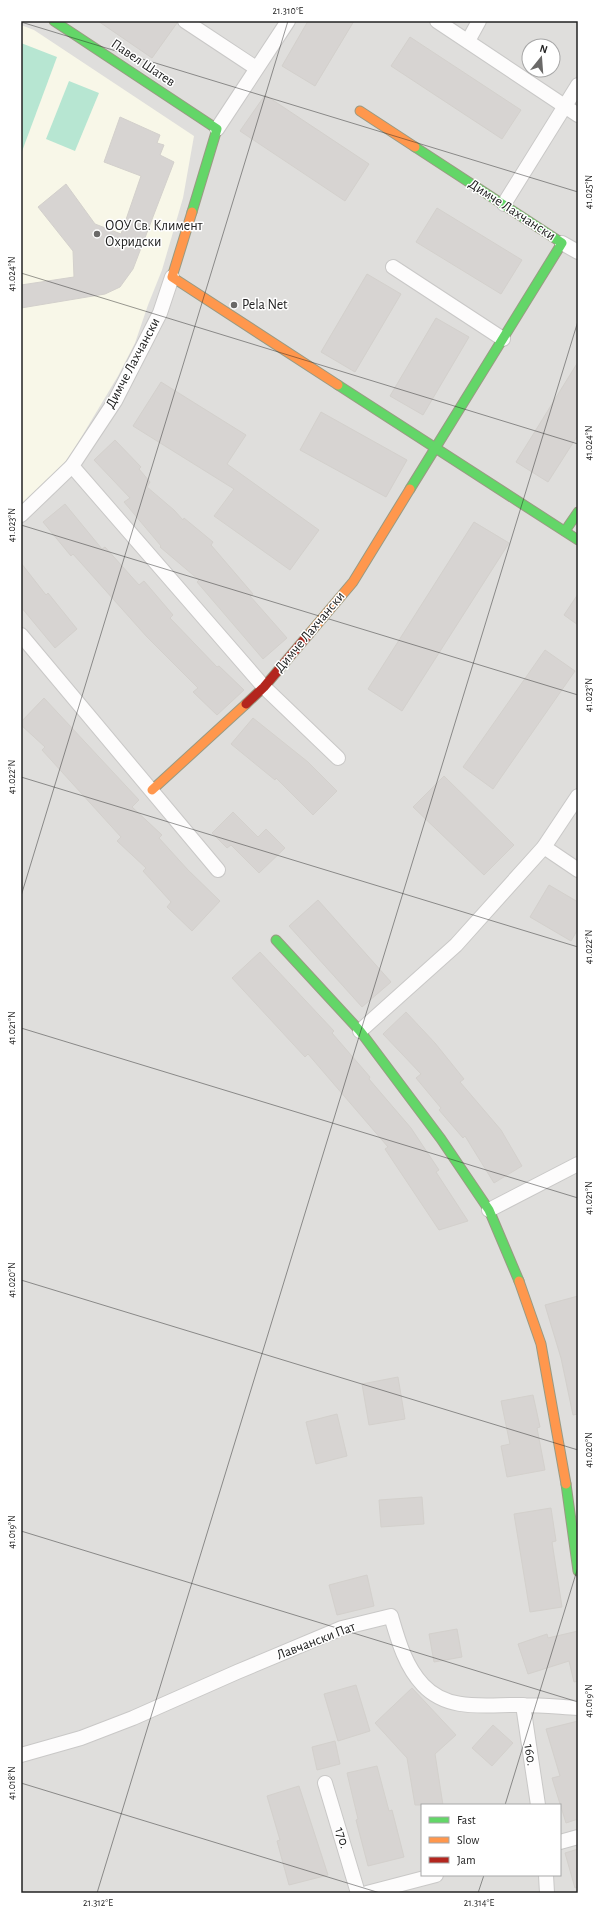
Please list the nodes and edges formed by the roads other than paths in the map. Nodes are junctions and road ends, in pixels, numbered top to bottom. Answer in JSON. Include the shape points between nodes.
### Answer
{"nodes":[{"id":1,"x":54,"y":21,"type":"edge"},
{"id":2,"x":185,"y":21,"type":"edge"},
{"id":3,"x":288,"y":21,"type":"edge"},
{"id":4,"x":437,"y":21,"type":"edge"},
{"id":5,"x":479,"y":21,"type":"edge"},
{"id":6,"x":468,"y":41,"type":"junction"},
{"id":7,"x":256,"y":68,"type":"junction"},
{"id":8,"x":578,"y":85,"type":"edge"},
{"id":9,"x":565,"y":107,"type":"junction"},
{"id":10,"x":360,"y":111,"type":"dead end"},
{"id":11,"x":578,"y":115,"type":"edge"},
{"id":12,"x":217,"y":129,"type":"junction"},
{"id":13,"x":504,"y":204,"type":"junction"},
{"id":14,"x":562,"y":243,"type":"junction"},
{"id":15,"x":578,"y":252,"type":"edge"},
{"id":16,"x":393,"y":267,"type":"dead end"},
{"id":17,"x":172,"y":277,"type":"junction"},
{"id":18,"x":503,"y":339,"type":"junction"},
{"id":19,"x":437,"y":448,"type":"junction"},
{"id":20,"x":72,"y":466,"type":"junction"},
{"id":21,"x":578,"y":512,"type":"edge"},
{"id":22,"x":21,"y":515,"type":"edge"},
{"id":23,"x":566,"y":531,"type":"junction"},
{"id":24,"x":578,"y":540,"type":"edge"},
{"id":25,"x":21,"y":635,"type":"edge"},
{"id":26,"x":264,"y":688,"type":"junction"},
{"id":27,"x":338,"y":758,"type":"dead end"},
{"id":28,"x":152,"y":790,"type":"junction"},
{"id":29,"x":578,"y":796,"type":"edge"},
{"id":30,"x":544,"y":847,"type":"junction"},
{"id":31,"x":218,"y":870,"type":"dead end"},
{"id":32,"x":578,"y":870,"type":"edge"},
{"id":33,"x":276,"y":940,"type":"dead end"},
{"id":34,"x":360,"y":1030,"type":"junction"},
{"id":35,"x":578,"y":1164,"type":"edge"},
{"id":36,"x":489,"y":1210,"type":"junction"},
{"id":37,"x":578,"y":1571,"type":"edge"},
{"id":38,"x":523,"y":1705,"type":"junction"},
{"id":39,"x":578,"y":1708,"type":"edge"},
{"id":40,"x":21,"y":1755,"type":"edge"},
{"id":41,"x":325,"y":1783,"type":"dead end"},
{"id":42,"x":538,"y":1804,"type":"edge"},
{"id":43,"x":578,"y":1837,"type":"edge"},
{"id":44,"x":561,"y":1842,"type":"edge"},
{"id":45,"x":432,"y":1876,"type":"edge"},
{"id":46,"x":546,"y":1876,"type":"edge"},
{"id":47,"x":358,"y":1893,"type":"edge"},
{"id":48,"x":367,"y":1893,"type":"edge"},
{"id":49,"x":547,"y":1893,"type":"edge"}],
"edges":[{"from":1,"to":12,"type":"street","name":"Павел Шатев"},
{"from":2,"to":7,"type":"street"},
{"from":3,"to":7,"type":"street","name":"Димче Лахчански"},
{"from":4,"to":6,"type":"street"},
{"from":5,"to":6,"type":"street"},
{"from":6,"to":9,"type":"street"},
{"from":7,"to":12,"type":"street","name":"Димче Лахчански"},
{"from":8,"to":9,"type":"street"},
{"from":9,"to":11,"type":"street"},
{"from":9,"to":13,"type":"street"},
{"from":10,"to":13,"type":"street","name":"Димче Лахчански"},
{"from":12,"to":17,"type":"street","name":"Димче Лахчански"},
{"from":13,"to":14,"type":"street","name":"Димче Лахчански"},
{"from":14,"to":15,"type":"street"},
{"from":14,"to":18,"type":"street","name":"Димче Лахчански"},
{"from":16,"to":18,"type":"street"},
{"from":17,"to":19,"type":"street"},
{"from":17,"to":20,"type":"street","name":"Димче Лахчански","via":[[160,313],[127,380]]},
{"from":18,"to":19,"type":"street","name":"Димче Лахчански"},
{"from":19,"to":23,"type":"street"},
{"from":19,"to":26,"type":"street","name":"Димче Лахчански","via":[[353,582]]},
{"from":20,"to":22,"type":"street","name":"Димче Лахчански"},
{"from":20,"to":26,"type":"street"},
{"from":21,"to":23,"type":"street"},
{"from":23,"to":24,"type":"street"},
{"from":25,"to":28,"type":"street"},
{"from":26,"to":27,"type":"street"},
{"from":26,"to":28,"type":"street","name":"Димче Лахчански"},
{"from":28,"to":31,"type":"street"},
{"from":29,"to":30,"type":"street"},
{"from":30,"to":32,"type":"street"},
{"from":30,"to":34,"type":"street","via":[[456,945]]},
{"from":33,"to":34,"type":"street"},
{"from":34,"to":36,"type":"street","via":[[441,1139]]},
{"from":35,"to":36,"type":"street"},
{"from":36,"to":37,"type":"street","via":[[516,1272],[541,1344],[563,1462]]},
{"from":38,"to":39,"type":"street","name":"Лавчански Пат"},
{"from":38,"to":40,"type":"street","name":"Лавчански Пат","via":[[459,1705],[438,1696],[423,1685],[411,1668],[391,1616],[342,1628],[133,1718],[81,1738]]},
{"from":38,"to":42,"type":"street","name":"160."},
{"from":41,"to":47,"type":"street","name":"170."},
{"from":43,"to":44,"type":"street"},
{"from":45,"to":48,"type":"street"},
{"from":46,"to":49,"type":"street"}]}
